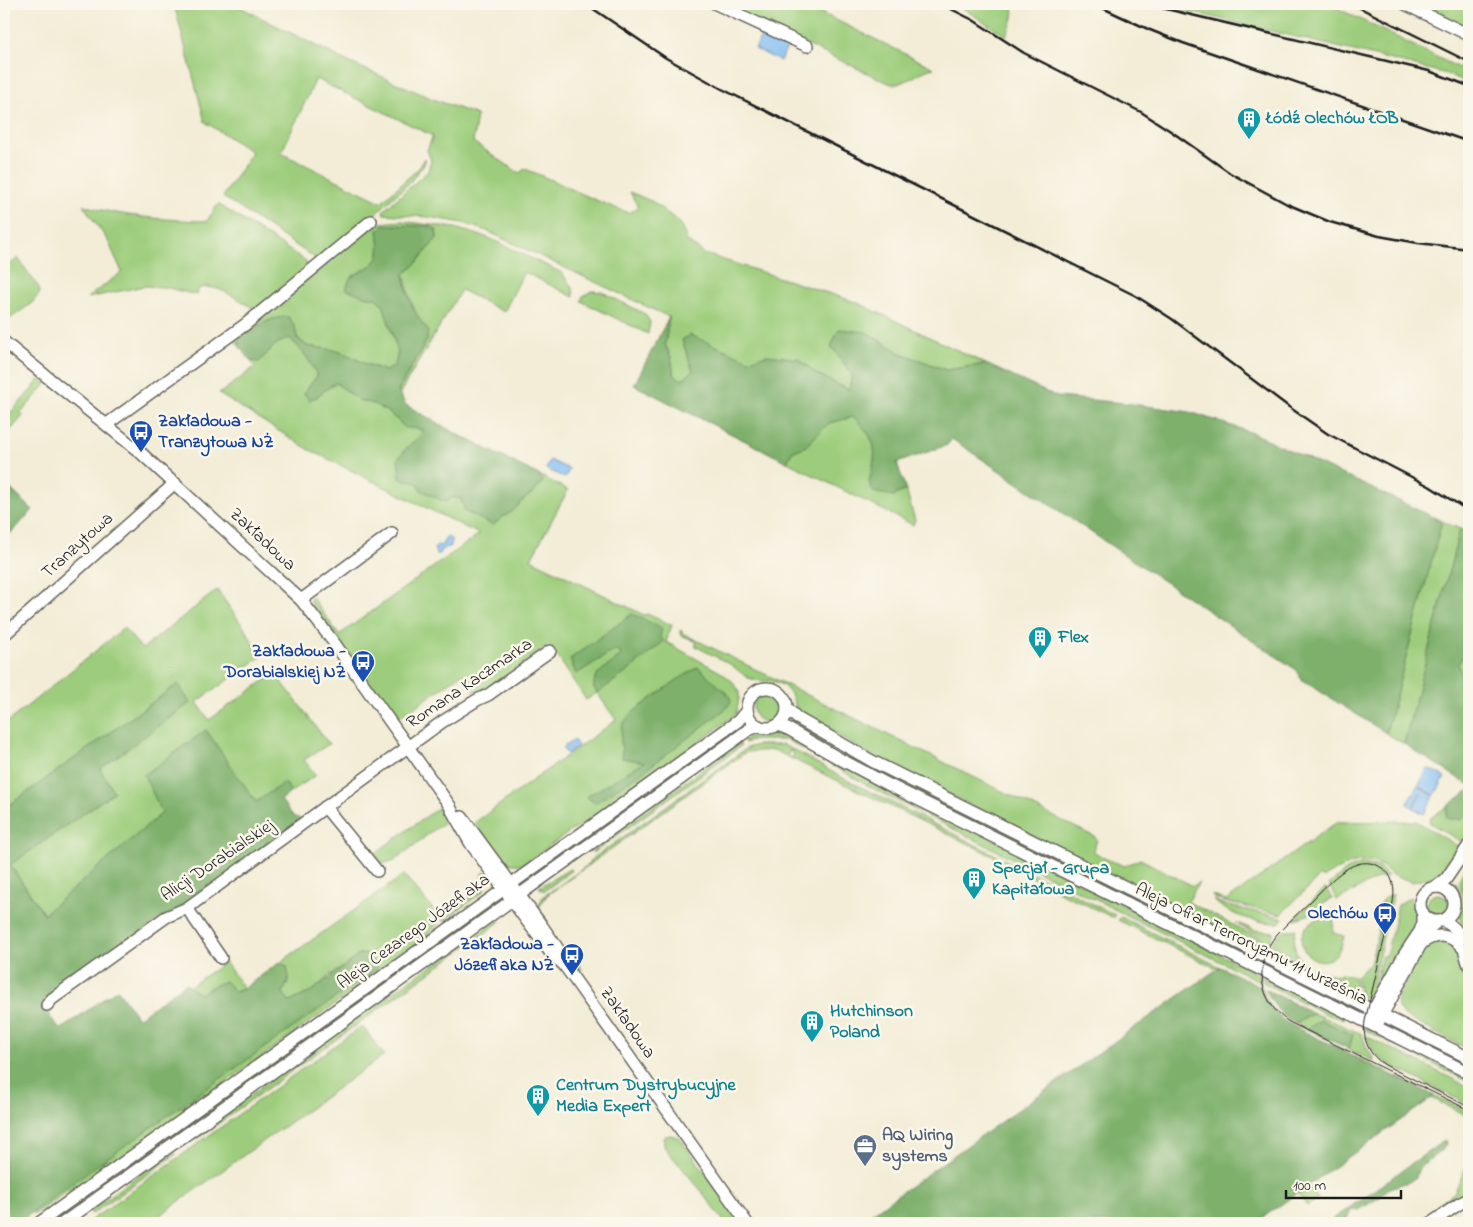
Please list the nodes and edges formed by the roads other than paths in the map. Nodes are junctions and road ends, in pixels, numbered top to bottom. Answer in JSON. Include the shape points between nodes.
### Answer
{"nodes":[{"id":1,"x":716,"y":4,"type":"edge"},
{"id":2,"x":1405,"y":4,"type":"edge"},
{"id":3,"x":1469,"y":36,"type":"edge"},
{"id":4,"x":807,"y":46,"type":"dead end"},
{"id":5,"x":372,"y":220,"type":"dead end"},
{"id":6,"x":4,"y":342,"type":"edge"},
{"id":7,"x":108,"y":424,"type":"junction"},
{"id":8,"x":175,"y":483,"type":"junction"},
{"id":9,"x":392,"y":533,"type":"dead end"},
{"id":10,"x":301,"y":600,"type":"junction"},
{"id":11,"x":4,"y":635,"type":"edge"},
{"id":12,"x":550,"y":651,"type":"dead end"},
{"id":13,"x":787,"y":708,"type":"junction"},
{"id":14,"x":747,"y":710,"type":"junction"},
{"id":15,"x":759,"y":726,"type":"junction"},
{"id":16,"x":778,"y":726,"type":"junction"},
{"id":17,"x":408,"y":746,"type":"junction"},
{"id":18,"x":325,"y":807,"type":"junction"},
{"id":19,"x":1469,"y":846,"type":"edge"},
{"id":20,"x":377,"y":871,"type":"dead end"},
{"id":21,"x":508,"y":886,"type":"junction"},
{"id":22,"x":1436,"y":887,"type":"junction"},
{"id":23,"x":516,"y":897,"type":"junction"},
{"id":24,"x":1453,"y":901,"type":"junction"},
{"id":25,"x":186,"y":908,"type":"junction"},
{"id":26,"x":1423,"y":913,"type":"junction"},
{"id":27,"x":1440,"y":921,"type":"junction"},
{"id":28,"x":1421,"y":944,"type":"junction"},
{"id":29,"x":1467,"y":946,"type":"edge"},
{"id":30,"x":221,"y":958,"type":"dead end"},
{"id":31,"x":1469,"y":965,"type":"edge"},
{"id":32,"x":48,"y":1005,"type":"dead end"},
{"id":33,"x":1378,"y":1013,"type":"junction"},
{"id":34,"x":1371,"y":1024,"type":"junction"},
{"id":35,"x":1469,"y":1058,"type":"edge"},
{"id":36,"x":1469,"y":1073,"type":"edge"},
{"id":37,"x":98,"y":1181,"type":"junction"},
{"id":38,"x":106,"y":1192,"type":"junction"},
{"id":39,"x":1469,"y":1199,"type":"edge"},
{"id":40,"x":39,"y":1223,"type":"edge"},
{"id":41,"x":63,"y":1223,"type":"edge"},
{"id":42,"x":747,"y":1223,"type":"edge"},
{"id":43,"x":1431,"y":1223,"type":"edge"}],
"edges":[{"from":1,"to":4,"type":"street"},
{"from":2,"to":3,"type":"street"},
{"from":5,"to":7,"type":"street","via":[[251,320]]},
{"from":6,"to":7,"type":"street","name":"Zakładowa"},
{"from":7,"to":8,"type":"street","name":"Zakładowa"},
{"from":8,"to":10,"type":"street","name":"Zakładowa"},
{"from":8,"to":11,"type":"street","name":"Tranzytowa"},
{"from":9,"to":10,"type":"street"},
{"from":10,"to":17,"type":"street","name":"Zakładowa"},
{"from":12,"to":17,"type":"street","name":"Romana Kaczmarka"},
{"from":13,"to":14,"type":"street","via":[[779,692],[763,688],[750,697]]},
{"from":13,"to":16,"type":"street","via":[[786,716]]},
{"from":13,"to":33,"type":"street","name":"Aleja Ofiar Terroryzmu 11 Września","via":[[797,718],[872,761]]},
{"from":14,"to":15,"type":"street","via":[[750,719]]},
{"from":14,"to":21,"type":"street","name":"Aleja Cezarego Józefiaka","via":[[738,720]]},
{"from":15,"to":16,"type":"street"},
{"from":15,"to":23,"type":"street","name":"Aleja Cezarego Józefiaka","via":[[748,730]]},
{"from":16,"to":34,"type":"street","name":"Aleja Ofiar Terroryzmu 11 Września","via":[[891,786]]},
{"from":17,"to":18,"type":"street","name":"Alicji Dorabialskiej"},
{"from":17,"to":21,"type":"street","name":"Zakładowa","via":[[450,806],[468,824]]},
{"from":18,"to":20,"type":"street"},
{"from":18,"to":25,"type":"street","name":"Alicji Dorabialskiej"},
{"from":19,"to":22,"type":"street","via":[[1446,879]]},
{"from":19,"to":24,"type":"street","via":[[1451,891]]},
{"from":21,"to":23,"type":"street","name":"Zakładowa"},
{"from":21,"to":37,"type":"street","name":"Aleja Cezarego Józefiaka"},
{"from":22,"to":24,"type":"street","via":[[1448,891]]},
{"from":22,"to":26,"type":"street","via":[[1422,896],[1420,908]]},
{"from":23,"to":38,"type":"street","name":"Aleja Cezarego Józefiaka"},
{"from":23,"to":42,"type":"street","name":"Zakładowa","via":[[554,943],[564,966]]},
{"from":24,"to":27,"type":"street","via":[[1452,913]]},
{"from":24,"to":29,"type":"street"},
{"from":25,"to":30,"type":"street"},
{"from":25,"to":32,"type":"street","name":"Alicji Dorabialskiej","via":[[166,917]]},
{"from":26,"to":27,"type":"street","via":[[1431,920]]},
{"from":26,"to":33,"type":"street","via":[[1420,931],[1404,954]]},
{"from":27,"to":28,"type":"street","via":[[1426,932]]},
{"from":27,"to":29,"type":"street","via":[[1451,924]]},
{"from":28,"to":29,"type":"street","via":[[1443,936]]},
{"from":28,"to":33,"type":"street"},
{"from":29,"to":31,"type":"street"},
{"from":33,"to":34,"type":"street"},
{"from":33,"to":35,"type":"street","name":"Aleja Ofiar Terroryzmu 11 Września"},
{"from":34,"to":36,"type":"street","name":"Aleja Ofiar Terroryzmu 11 Września"},
{"from":37,"to":38,"type":"street"},
{"from":37,"to":40,"type":"street","name":"Aleja Cezarego Józefiaka"},
{"from":38,"to":41,"type":"street","name":"Aleja Cezarego Józefiaka"},
{"from":39,"to":43,"type":"street"}]}
